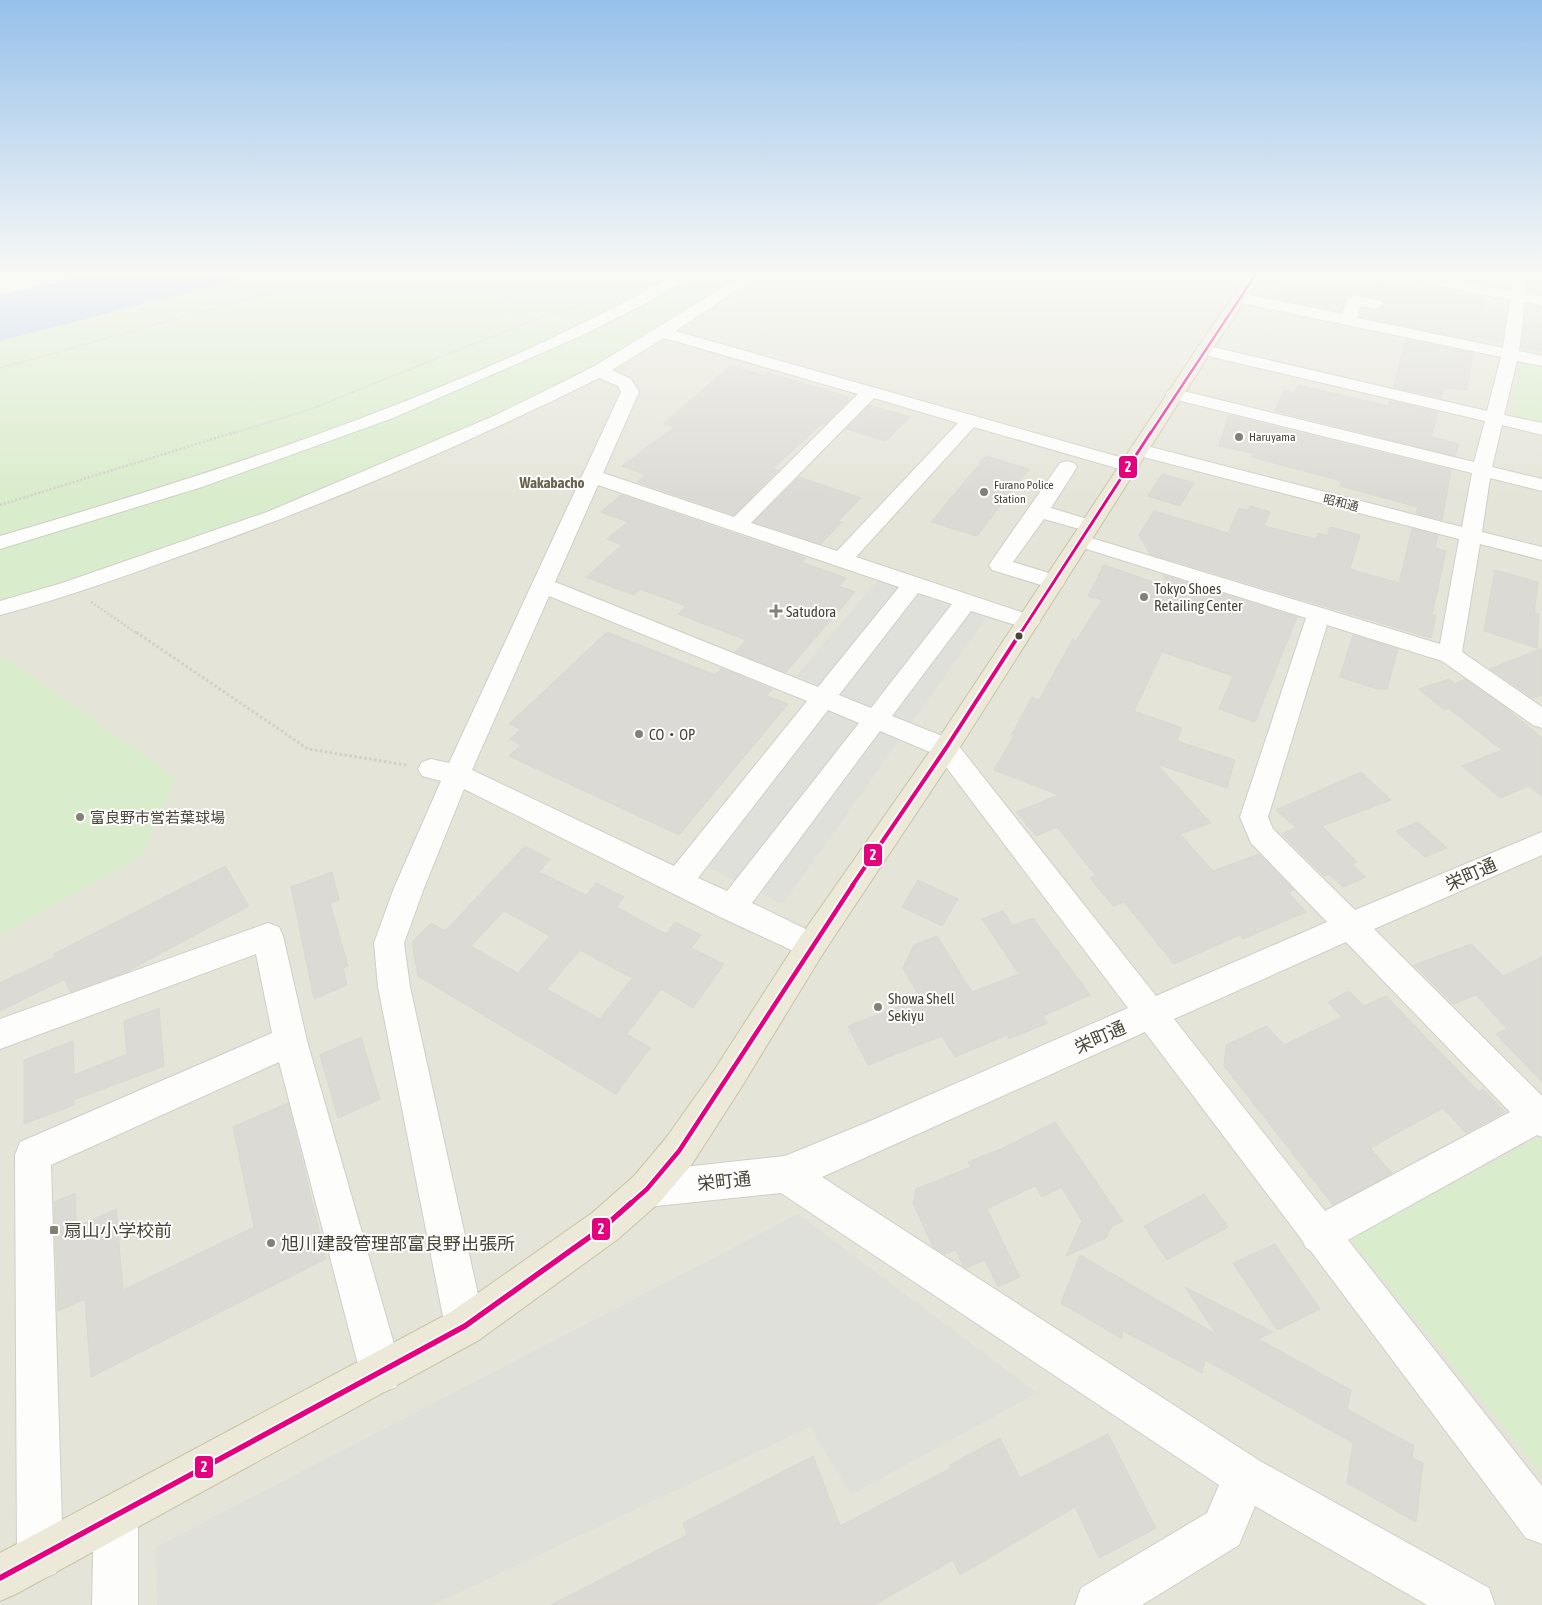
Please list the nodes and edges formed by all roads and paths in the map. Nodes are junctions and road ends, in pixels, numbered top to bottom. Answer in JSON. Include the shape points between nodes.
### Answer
{"nodes":[{"id":1,"x":68,"y":349,"type":"edge"},
{"id":2,"x":462,"y":349,"type":"edge"},
{"id":3,"x":540,"y":349,"type":"edge"},
{"id":4,"x":634,"y":349,"type":"edge"},
{"id":5,"x":720,"y":349,"type":"edge"},
{"id":6,"x":1486,"y":349,"type":"edge"},
{"id":7,"x":1511,"y":349,"type":"edge"},
{"id":8,"x":1204,"y":350,"type":"joint"},
{"id":9,"x":1510,"y":354,"type":"junction"},
{"id":10,"x":1542,"y":361,"type":"edge"},
{"id":11,"x":0,"y":368,"type":"edge"},
{"id":12,"x":599,"y":371,"type":"junction"},
{"id":13,"x":870,"y":392,"type":"junction"},
{"id":14,"x":1176,"y":394,"type":"junction"},
{"id":15,"x":1493,"y":418,"type":"junction"},
{"id":16,"x":970,"y":420,"type":"junction"},
{"id":17,"x":1542,"y":429,"type":"edge"},
{"id":18,"x":1135,"y":458,"type":"junction"},
{"id":19,"x":1066,"y":468,"type":"dead end"},
{"id":20,"x":1482,"y":470,"type":"junction"},
{"id":21,"x":591,"y":476,"type":"junction"},
{"id":22,"x":1542,"y":485,"type":"edge"},
{"id":23,"x":0,"y":505,"type":"edge"},
{"id":24,"x":1039,"y":511,"type":"junction"},
{"id":25,"x":738,"y":524,"type":"junction"},
{"id":26,"x":1085,"y":534,"type":"junction"},
{"id":27,"x":1472,"y":536,"type":"junction"},
{"id":28,"x":0,"y":543,"type":"edge"},
{"id":29,"x":1542,"y":554,"type":"edge"},
{"id":30,"x":842,"y":559,"type":"junction"},
{"id":31,"x":1054,"y":582,"type":"junction"},
{"id":32,"x":914,"y":583,"type":"junction"},
{"id":33,"x":542,"y":586,"type":"junction"},
{"id":34,"x":76,"y":592,"type":"junction"},
{"id":35,"x":966,"y":601,"type":"junction"},
{"id":36,"x":0,"y":608,"type":"edge"},
{"id":37,"x":1319,"y":615,"type":"junction"},
{"id":38,"x":1028,"y":622,"type":"junction"},
{"id":39,"x":1450,"y":655,"type":"junction"},
{"id":40,"x":822,"y":698,"type":"junction"},
{"id":41,"x":1542,"y":719,"type":"edge"},
{"id":42,"x":875,"y":720,"type":"junction"},
{"id":43,"x":946,"y":748,"type":"junction"},
{"id":44,"x":444,"y":772,"type":"junction"},
{"id":45,"x":1542,"y":843,"type":"edge"},
{"id":46,"x":678,"y":882,"type":"junction"},
{"id":47,"x":731,"y":908,"type":"junction"},
{"id":48,"x":1351,"y":926,"type":"junction"},
{"id":49,"x":811,"y":946,"type":"junction"},
{"id":50,"x":1150,"y":1014,"type":"junction"},
{"id":51,"x":0,"y":1034,"type":"edge"},
{"id":52,"x":290,"y":1041,"type":"junction"},
{"id":53,"x":1540,"y":1118,"type":"edge"},
{"id":54,"x":785,"y":1174,"type":"junction"},
{"id":55,"x":647,"y":1189,"type":"junction"},
{"id":56,"x":1319,"y":1235,"type":"junction"},
{"id":57,"x":465,"y":1326,"type":"junction"},
{"id":58,"x":381,"y":1372,"type":"junction"},
{"id":59,"x":1245,"y":1476,"type":"junction"},
{"id":60,"x":116,"y":1516,"type":"junction"},
{"id":61,"x":1542,"y":1522,"type":"edge"},
{"id":62,"x":40,"y":1557,"type":"junction"},
{"id":63,"x":0,"y":1578,"type":"edge"},
{"id":64,"x":115,"y":1605,"type":"edge"},
{"id":65,"x":1098,"y":1605,"type":"edge"},
{"id":66,"x":1472,"y":1605,"type":"edge"}],
"edges":[{"from":1,"to":11,"type":"path"},
{"from":2,"to":23,"type":"path","via":[[311,410]]},
{"from":3,"to":28,"type":"street","via":[[351,429],[103,513]]},
{"from":4,"to":12,"type":"street"},
{"from":5,"to":13,"type":"street","name":"昭和通"},
{"from":6,"to":9,"type":"street"},
{"from":7,"to":9,"type":"street"},
{"from":8,"to":14,"type":"highway"},
{"from":8,"to":15,"type":"street"},
{"from":9,"to":10,"type":"street"},
{"from":9,"to":15,"type":"street"},
{"from":12,"to":21,"type":"street","via":[[625,383],[630,392]]},
{"from":12,"to":34,"type":"street","via":[[502,419],[274,516]]},
{"from":13,"to":16,"type":"street","name":"昭和通"},
{"from":13,"to":25,"type":"street"},
{"from":14,"to":18,"type":"highway"},
{"from":14,"to":20,"type":"street"},
{"from":15,"to":17,"type":"street"},
{"from":15,"to":20,"type":"street"},
{"from":16,"to":18,"type":"street","name":"昭和通"},
{"from":16,"to":30,"type":"street"},
{"from":18,"to":26,"type":"highway"},
{"from":18,"to":27,"type":"street","name":"昭和通"},
{"from":19,"to":24,"type":"street"},
{"from":20,"to":22,"type":"street"},
{"from":20,"to":27,"type":"street"},
{"from":21,"to":25,"type":"street"},
{"from":21,"to":33,"type":"street"},
{"from":24,"to":26,"type":"street"},
{"from":24,"to":31,"type":"street","via":[[1000,565]]},
{"from":25,"to":30,"type":"street"},
{"from":26,"to":31,"type":"highway"},
{"from":26,"to":37,"type":"street"},
{"from":27,"to":29,"type":"street","name":"昭和通"},
{"from":27,"to":39,"type":"street"},
{"from":30,"to":32,"type":"street"},
{"from":31,"to":38,"type":"highway"},
{"from":32,"to":35,"type":"street"},
{"from":32,"to":40,"type":"street"},
{"from":33,"to":40,"type":"street"},
{"from":33,"to":44,"type":"street"},
{"from":34,"to":36,"type":"street"},
{"from":34,"to":44,"type":"path","via":[[308,749]]},
{"from":35,"to":38,"type":"street"},
{"from":35,"to":42,"type":"street"},
{"from":37,"to":39,"type":"street"},
{"from":37,"to":48,"type":"street","via":[[1254,817],[1261,835]]},
{"from":38,"to":43,"type":"highway"},
{"from":39,"to":41,"type":"street"},
{"from":40,"to":42,"type":"street"},
{"from":40,"to":46,"type":"street"},
{"from":42,"to":43,"type":"street"},
{"from":42,"to":47,"type":"street"},
{"from":43,"to":49,"type":"highway"},
{"from":43,"to":50,"type":"street"},
{"from":44,"to":46,"type":"street"},
{"from":44,"to":57,"type":"street","via":[[389,943],[394,988]]},
{"from":45,"to":48,"type":"street","name":"栄町通"},
{"from":46,"to":47,"type":"street"},
{"from":47,"to":49,"type":"street"},
{"from":48,"to":50,"type":"street","name":"栄町通"},
{"from":48,"to":53,"type":"street"},
{"from":49,"to":55,"type":"highway","via":[[722,1088],[679,1151]]},
{"from":50,"to":54,"type":"street","name":"栄町通"},
{"from":50,"to":56,"type":"street"},
{"from":51,"to":52,"type":"street","via":[[268,936]]},
{"from":52,"to":58,"type":"street"},
{"from":52,"to":62,"type":"street","via":[[33,1155]]},
{"from":53,"to":56,"type":"street"},
{"from":54,"to":55,"type":"street","name":"栄町通"},
{"from":54,"to":59,"type":"street"},
{"from":55,"to":57,"type":"highway","via":[[605,1226]]},
{"from":56,"to":61,"type":"street"},
{"from":57,"to":58,"type":"highway"},
{"from":58,"to":60,"type":"highway"},
{"from":59,"to":65,"type":"street","via":[[1223,1529]]},
{"from":59,"to":66,"type":"street"},
{"from":60,"to":62,"type":"highway"},
{"from":60,"to":64,"type":"street"},
{"from":62,"to":63,"type":"highway"}]}
